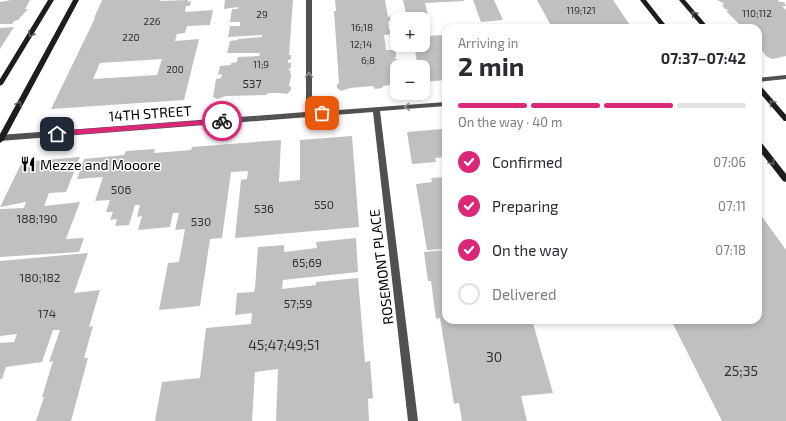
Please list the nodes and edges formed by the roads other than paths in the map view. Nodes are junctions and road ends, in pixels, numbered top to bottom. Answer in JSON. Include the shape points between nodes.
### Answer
{"nodes":[{"id":1,"x":51,"y":0,"type":"edge"},
{"id":2,"x":76,"y":0,"type":"edge"},
{"id":3,"x":308,"y":0,"type":"edge"},
{"id":4,"x":643,"y":0,"type":"edge"},
{"id":5,"x":682,"y":0,"type":"edge"},
{"id":6,"x":662,"y":24,"type":"edge"},
{"id":7,"x":703,"y":24,"type":"edge"},
{"id":8,"x":786,"y":77,"type":"edge"},
{"id":9,"x":762,"y":80,"type":"edge"},
{"id":10,"x":0,"y":84,"type":"edge"},
{"id":11,"x":762,"y":91,"type":"edge"},
{"id":12,"x":442,"y":104,"type":"edge"},
{"id":13,"x":376,"y":109,"type":"junction"},
{"id":14,"x":309,"y":114,"type":"junction"},
{"id":15,"x":786,"y":118,"type":"edge"},
{"id":16,"x":0,"y":139,"type":"edge"},
{"id":17,"x":762,"y":149,"type":"edge"},
{"id":18,"x":786,"y":179,"type":"edge"},
{"id":19,"x":413,"y":421,"type":"edge"}],
"edges":[{"from":1,"to":10,"type":"main road","one_way":true},
{"from":16,"to":2,"type":"main road","one_way":true},
{"from":14,"to":3,"type":"street","one_way":true},
{"from":4,"to":6,"type":"main road"},
{"from":7,"to":5,"type":"main road","one_way":true},
{"from":8,"to":9,"type":"street"},
{"from":15,"to":11,"type":"main road","one_way":true},
{"from":12,"to":13,"type":"street","name":"14TH STREET","one_way":true},
{"from":13,"to":14,"type":"street","name":"14TH STREET"},
{"from":13,"to":19,"type":"street","name":"ROSEMONT PLACE"},
{"from":14,"to":16,"type":"street","name":"14TH STREET"},
{"from":17,"to":18,"type":"main road","one_way":true}]}
